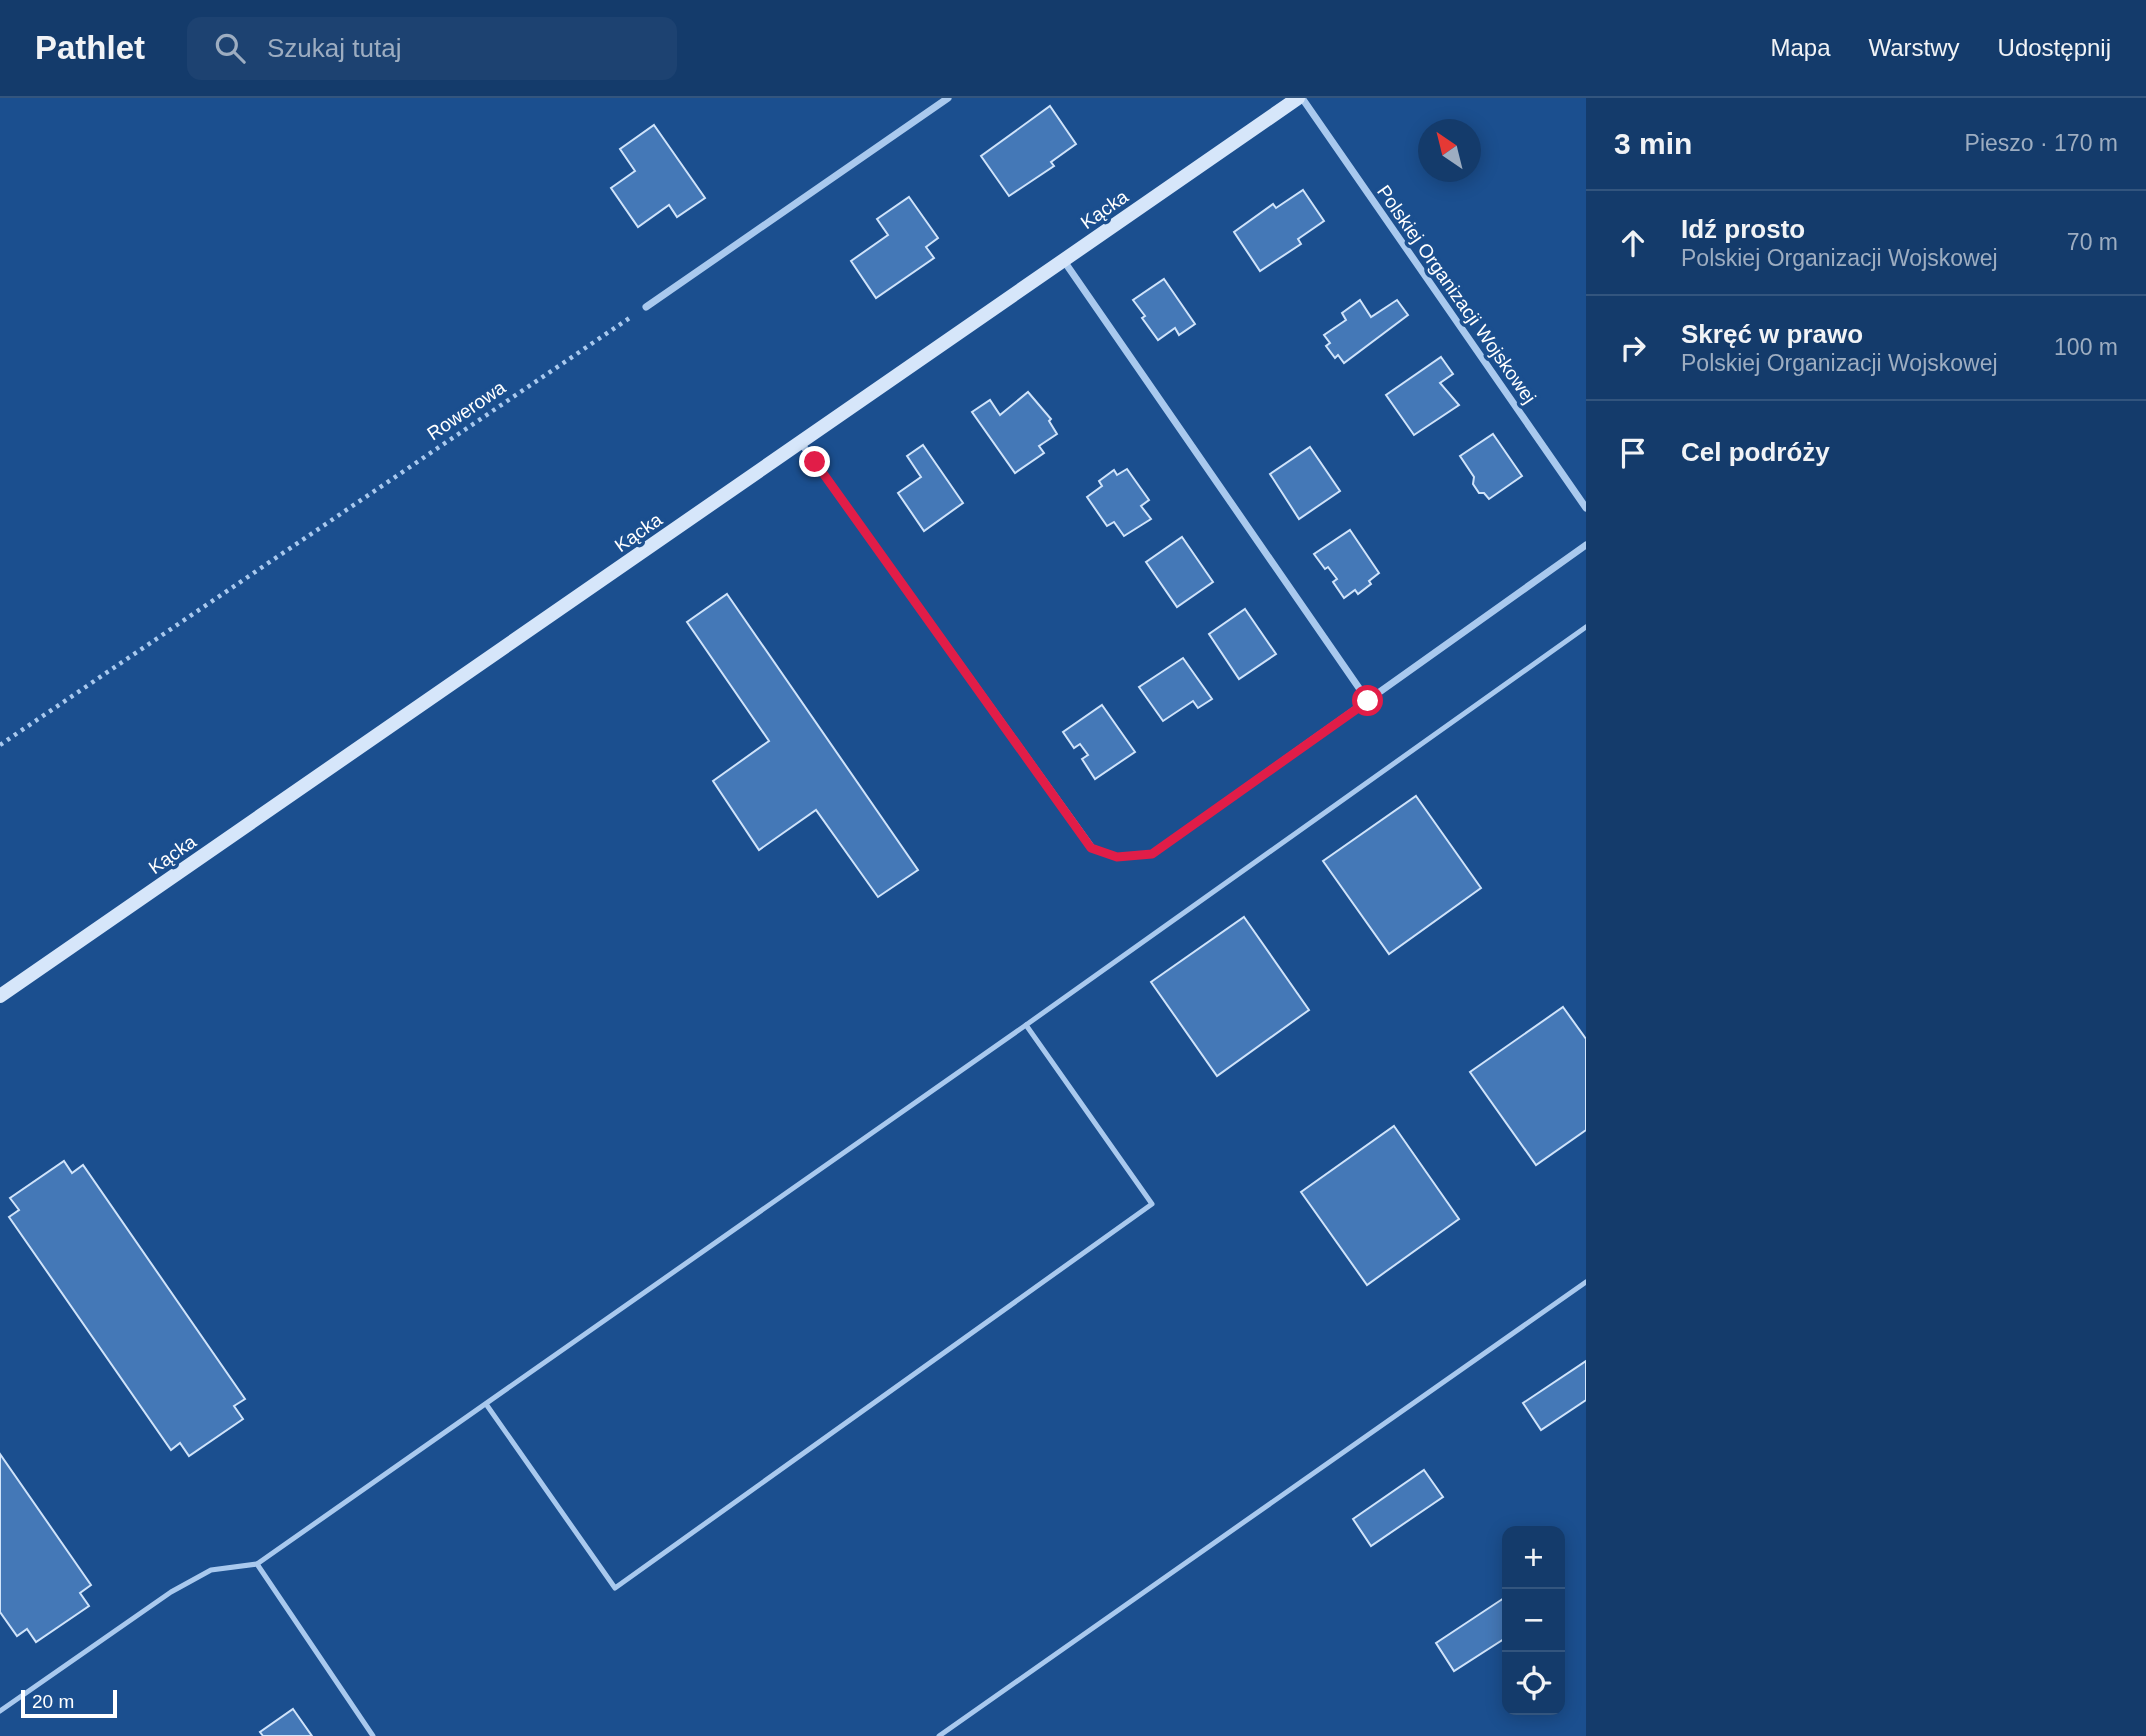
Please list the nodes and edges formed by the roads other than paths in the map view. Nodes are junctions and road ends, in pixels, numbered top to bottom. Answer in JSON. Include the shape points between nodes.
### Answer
{"nodes":[{"id":1,"x":947,"y":98,"type":"edge"},
{"id":2,"x":1300,"y":98,"type":"edge"},
{"id":3,"x":1064,"y":261,"type":"junction"},
{"id":4,"x":646,"y":307,"type":"road end"},
{"id":5,"x":801,"y":443,"type":"junction"},
{"id":6,"x":1586,"y":508,"type":"edge"},
{"id":7,"x":1586,"y":545,"type":"edge"},
{"id":8,"x":1586,"y":627,"type":"edge"},
{"id":9,"x":1368,"y":701,"type":"junction"},
{"id":10,"x":0,"y":996,"type":"edge"},
{"id":11,"x":1026,"y":1025,"type":"junction"},
{"id":12,"x":1586,"y":1282,"type":"edge"},
{"id":13,"x":486,"y":1404,"type":"junction"},
{"id":14,"x":257,"y":1564,"type":"junction"},
{"id":15,"x":0,"y":1711,"type":"edge"},
{"id":16,"x":373,"y":1736,"type":"edge"},
{"id":17,"x":939,"y":1736,"type":"edge"}],
"edges":[{"from":1,"to":4,"type":"street"},
{"from":2,"to":3,"type":"street","name":"Kącka"},
{"from":2,"to":6,"type":"street","name":"Polskiej Organizacji Wojskowej"},
{"from":3,"to":5,"type":"street","name":"Kącka"},
{"from":3,"to":9,"type":"street"},
{"from":5,"to":9,"type":"street","via":[[1091,848],[1117,857],[1152,854]]},
{"from":5,"to":10,"type":"street","name":"Kącka"},
{"from":7,"to":9,"type":"street"},
{"from":8,"to":11,"type":"lane"},
{"from":11,"to":13,"type":"lane"},
{"from":11,"to":13,"type":"lane","via":[[1153,1204],[615,1588]]},
{"from":12,"to":17,"type":"lane"},
{"from":13,"to":14,"type":"lane"},
{"from":14,"to":15,"type":"lane","via":[[211,1570],[171,1592]]},
{"from":14,"to":16,"type":"lane"}]}
